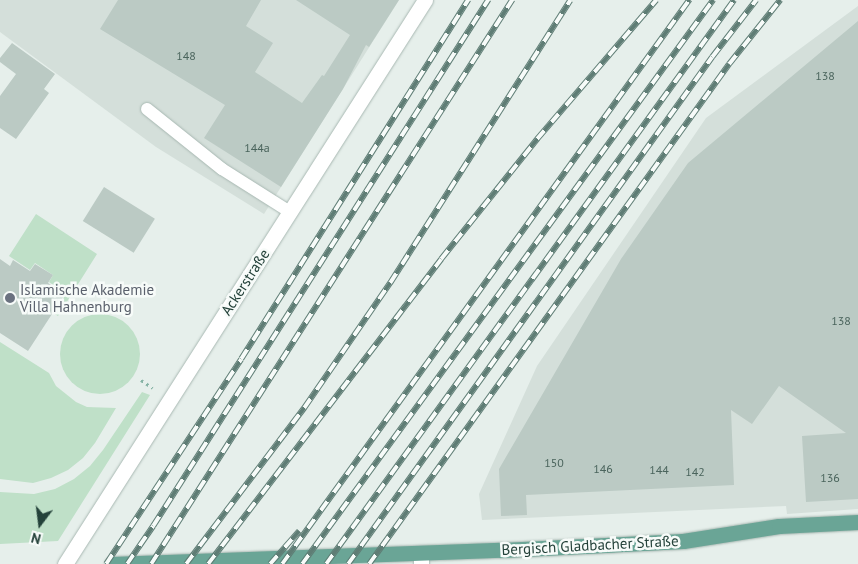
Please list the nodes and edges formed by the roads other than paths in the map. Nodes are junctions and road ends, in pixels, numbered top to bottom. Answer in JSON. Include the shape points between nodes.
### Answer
{"nodes":[{"id":1,"x":425,"y":0,"type":"edge"},
{"id":2,"x":146,"y":109,"type":"dead end"},
{"id":3,"x":290,"y":212,"type":"junction"},
{"id":4,"x":858,"y":522,"type":"edge"},
{"id":5,"x":421,"y":559,"type":"edge"},
{"id":6,"x":65,"y":564,"type":"edge"},
{"id":7,"x":112,"y":564,"type":"edge"}],
"edges":[{"from":1,"to":3,"type":"street","name":"Ackerstraße"},
{"from":2,"to":3,"type":"lane","via":[[222,169]]},
{"from":3,"to":6,"type":"street","name":"Ackerstraße"},
{"from":4,"to":5,"type":"main road","name":"Bergisch Gladbacher Straße","via":[[779,526],[683,541]]},
{"from":5,"to":7,"type":"main road","name":"Bergisch Gladbacher Straße"}]}
